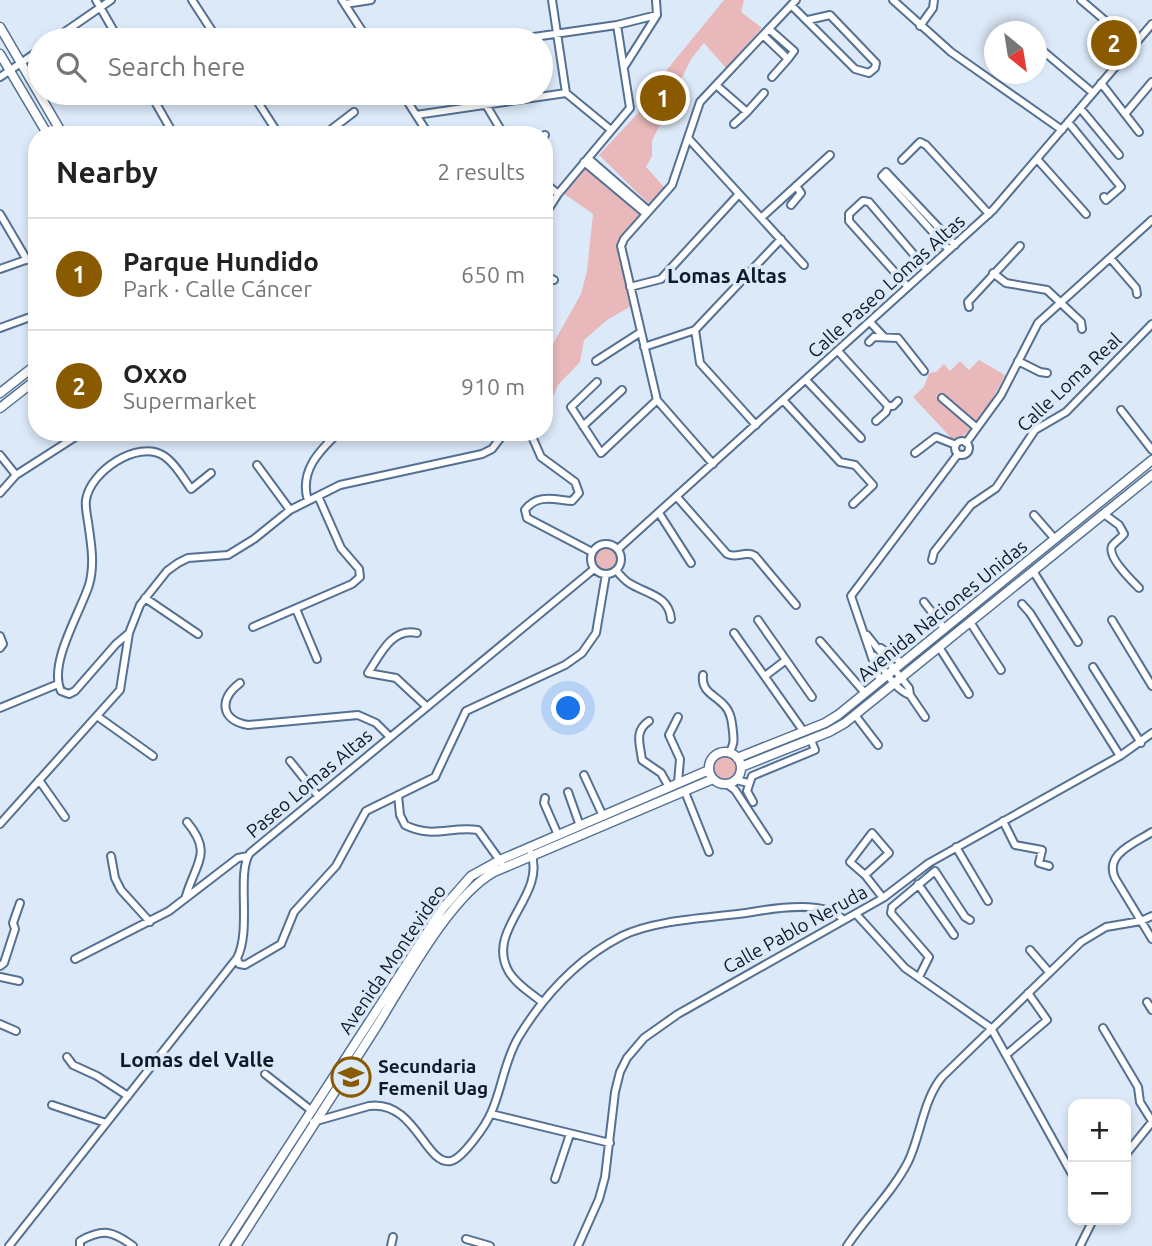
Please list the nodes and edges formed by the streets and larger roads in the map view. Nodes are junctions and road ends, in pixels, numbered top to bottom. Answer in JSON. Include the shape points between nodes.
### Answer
{"nodes":[{"id":1,"x":111,"y":0,"type":"edge"},
{"id":2,"x":192,"y":0,"type":"edge"},
{"id":3,"x":371,"y":0,"type":"edge"},
{"id":4,"x":552,"y":0,"type":"edge"},
{"id":5,"x":656,"y":0,"type":"edge"},
{"id":6,"x":893,"y":0,"type":"edge"},
{"id":7,"x":934,"y":0,"type":"edge"},
{"id":8,"x":1081,"y":0,"type":"edge"},
{"id":9,"x":794,"y":1,"type":"edge"},
{"id":10,"x":344,"y":2,"type":"edge"},
{"id":11,"x":98,"y":3,"type":"edge"},
{"id":12,"x":657,"y":15,"type":"junction"},
{"id":13,"x":808,"y":20,"type":"junction"},
{"id":14,"x":1152,"y":24,"type":"edge"},
{"id":15,"x":617,"y":25,"type":"junction"},
{"id":16,"x":920,"y":26,"type":"junction"},
{"id":17,"x":0,"y":27,"type":"edge"},
{"id":18,"x":68,"y":28,"type":"edge"},
{"id":19,"x":112,"y":28,"type":"edge"},
{"id":20,"x":210,"y":28,"type":"edge"},
{"id":21,"x":360,"y":28,"type":"edge"},
{"id":22,"x":769,"y":29,"type":"junction"},
{"id":23,"x":557,"y":34,"type":"junction"},
{"id":24,"x":553,"y":35,"type":"edge"},
{"id":25,"x":763,"y":35,"type":"junction"},
{"id":26,"x":1134,"y":44,"type":"junction"},
{"id":27,"x":0,"y":54,"type":"edge"},
{"id":28,"x":1047,"y":54,"type":"edge"},
{"id":29,"x":28,"y":59,"type":"edge"},
{"id":30,"x":788,"y":59,"type":"junction"},
{"id":31,"x":22,"y":63,"type":"junction"},
{"id":32,"x":624,"y":68,"type":"junction"},
{"id":33,"x":10,"y":71,"type":"junction"},
{"id":34,"x":28,"y":74,"type":"edge"},
{"id":35,"x":0,"y":77,"type":"edge"},
{"id":36,"x":772,"y":77,"type":"dead end"},
{"id":37,"x":1152,"y":82,"type":"edge"},
{"id":38,"x":1101,"y":83,"type":"junction"},
{"id":39,"x":716,"y":85,"type":"junction"},
{"id":40,"x":566,"y":93,"type":"junction"},
{"id":41,"x":764,"y":93,"type":"dead end"},
{"id":42,"x":1093,"y":93,"type":"junction"},
{"id":43,"x":553,"y":95,"type":"edge"},
{"id":44,"x":28,"y":101,"type":"edge"},
{"id":45,"x":30,"y":105,"type":"edge"},
{"id":46,"x":46,"y":105,"type":"edge"},
{"id":47,"x":157,"y":105,"type":"edge"},
{"id":48,"x":260,"y":105,"type":"edge"},
{"id":49,"x":410,"y":105,"type":"edge"},
{"id":50,"x":486,"y":105,"type":"joint"},
{"id":51,"x":1080,"y":108,"type":"junction"},
{"id":52,"x":747,"y":111,"type":"junction"},
{"id":53,"x":355,"y":112,"type":"dead end"},
{"id":54,"x":1125,"y":114,"type":"junction"},
{"id":55,"x":416,"y":115,"type":"junction"},
{"id":56,"x":1068,"y":122,"type":"junction"},
{"id":57,"x":734,"y":124,"type":"dead end"},
{"id":58,"x":43,"y":126,"type":"edge"},
{"id":59,"x":58,"y":126,"type":"edge"},
{"id":60,"x":169,"y":126,"type":"edge"},
{"id":61,"x":273,"y":126,"type":"edge"},
{"id":62,"x":336,"y":126,"type":"edge"},
{"id":63,"x":423,"y":126,"type":"edge"},
{"id":64,"x":499,"y":126,"type":"edge"},
{"id":65,"x":611,"y":130,"type":"junction"},
{"id":66,"x":1062,"y":130,"type":"junction"},
{"id":67,"x":1139,"y":132,"type":"dead end"},
{"id":68,"x":688,"y":138,"type":"junction"},
{"id":69,"x":830,"y":155,"type":"dead end"},
{"id":70,"x":1119,"y":155,"type":"dead end"},
{"id":71,"x":1037,"y":159,"type":"junction"},
{"id":72,"x":586,"y":160,"type":"junction"},
{"id":73,"x":902,"y":160,"type":"dead end"},
{"id":74,"x":796,"y":186,"type":"junction"},
{"id":75,"x":553,"y":190,"type":"edge"},
{"id":76,"x":558,"y":194,"type":"junction"},
{"id":77,"x":739,"y":194,"type":"junction"},
{"id":78,"x":1104,"y":197,"type":"dead end"},
{"id":79,"x":553,"y":202,"type":"edge"},
{"id":80,"x":791,"y":205,"type":"dead end"},
{"id":81,"x":648,"y":213,"type":"junction"},
{"id":82,"x":0,"y":214,"type":"edge"},
{"id":83,"x":989,"y":214,"type":"junction"},
{"id":84,"x":1086,"y":214,"type":"dead end"},
{"id":85,"x":761,"y":218,"type":"junction"},
{"id":86,"x":1152,"y":220,"type":"edge"},
{"id":87,"x":781,"y":239,"type":"junction"},
{"id":88,"x":1020,"y":246,"type":"dead end"},
{"id":89,"x":952,"y":247,"type":"junction"},
{"id":90,"x":1111,"y":259,"type":"junction"},
{"id":91,"x":27,"y":260,"type":"joint"},
{"id":92,"x":804,"y":265,"type":"dead end"},
{"id":93,"x":0,"y":269,"type":"edge"},
{"id":94,"x":928,"y":270,"type":"junction"},
{"id":95,"x":993,"y":273,"type":"junction"},
{"id":96,"x":630,"y":287,"type":"junction"},
{"id":97,"x":908,"y":287,"type":"junction"},
{"id":98,"x":1137,"y":294,"type":"dead end"},
{"id":99,"x":1061,"y":303,"type":"junction"},
{"id":100,"x":969,"y":307,"type":"dead end"},
{"id":101,"x":28,"y":319,"type":"edge"},
{"id":102,"x":870,"y":322,"type":"junction"},
{"id":103,"x":1152,"y":324,"type":"edge"},
{"id":104,"x":0,"y":328,"type":"edge"},
{"id":105,"x":1082,"y":329,"type":"dead end"},
{"id":106,"x":695,"y":330,"type":"junction"},
{"id":107,"x":640,"y":332,"type":"junction"},
{"id":108,"x":884,"y":337,"type":"junction"},
{"id":109,"x":869,"y":342,"type":"dead end"},
{"id":110,"x":644,"y":347,"type":"junction"},
{"id":111,"x":838,"y":351,"type":"junction"},
{"id":112,"x":1018,"y":361,"type":"junction"},
{"id":113,"x":596,"y":362,"type":"dead end"},
{"id":114,"x":28,"y":371,"type":"edge"},
{"id":115,"x":924,"y":371,"type":"dead end"},
{"id":116,"x":1047,"y":373,"type":"dead end"},
{"id":117,"x":806,"y":380,"type":"junction"},
{"id":118,"x":597,"y":382,"type":"dead end"},
{"id":119,"x":28,"y":386,"type":"edge"},
{"id":120,"x":622,"y":390,"type":"dead end"},
{"id":121,"x":0,"y":393,"type":"edge"},
{"id":122,"x":942,"y":398,"type":"dead end"},
{"id":123,"x":657,"y":400,"type":"junction"},
{"id":124,"x":783,"y":400,"type":"junction"},
{"id":125,"x":898,"y":401,"type":"dead end"},
{"id":126,"x":888,"y":406,"type":"junction"},
{"id":127,"x":0,"y":408,"type":"edge"},
{"id":128,"x":1121,"y":410,"type":"dead end"},
{"id":129,"x":876,"y":421,"type":"dead end"},
{"id":130,"x":756,"y":425,"type":"junction"},
{"id":131,"x":583,"y":426,"type":"junction"},
{"id":132,"x":977,"y":428,"type":"junction"},
{"id":133,"x":861,"y":438,"type":"dead end"},
{"id":134,"x":68,"y":441,"type":"edge"},
{"id":135,"x":329,"y":441,"type":"edge"},
{"id":136,"x":499,"y":441,"type":"edge"},
{"id":137,"x":534,"y":441,"type":"edge"},
{"id":138,"x":966,"y":443,"type":"junction"},
{"id":139,"x":956,"y":445,"type":"junction"},
{"id":140,"x":1152,"y":450,"type":"edge"},
{"id":141,"x":915,"y":453,"type":"dead end"},
{"id":142,"x":958,"y":454,"type":"junction"},
{"id":143,"x":0,"y":455,"type":"edge"},
{"id":144,"x":1152,"y":460,"type":"edge"},
{"id":145,"x":713,"y":464,"type":"junction"},
{"id":146,"x":257,"y":465,"type":"dead end"},
{"id":147,"x":211,"y":473,"type":"dead end"},
{"id":148,"x":16,"y":475,"type":"junction"},
{"id":149,"x":1152,"y":475,"type":"edge"},
{"id":150,"x":0,"y":493,"type":"edge"},
{"id":151,"x":318,"y":496,"type":"junction"},
{"id":152,"x":677,"y":496,"type":"junction"},
{"id":153,"x":308,"y":501,"type":"junction"},
{"id":154,"x":853,"y":504,"type":"dead end"},
{"id":155,"x":290,"y":510,"type":"junction"},
{"id":156,"x":659,"y":513,"type":"junction"},
{"id":157,"x":1104,"y":514,"type":"junction"},
{"id":158,"x":1034,"y":515,"type":"dead end"},
{"id":159,"x":1054,"y":538,"type":"junction"},
{"id":160,"x":618,"y":549,"type":"junction"},
{"id":161,"x":592,"y":552,"type":"junction"},
{"id":162,"x":932,"y":560,"type":"dead end"},
{"id":163,"x":691,"y":563,"type":"dead end"},
{"id":164,"x":594,"y":569,"type":"junction"},
{"id":165,"x":616,"y":570,"type":"junction"},
{"id":166,"x":1033,"y":571,"type":"junction"},
{"id":167,"x":606,"y":574,"type":"junction"},
{"id":168,"x":1139,"y":588,"type":"dead end"},
{"id":169,"x":145,"y":598,"type":"junction"},
{"id":170,"x":924,"y":602,"type":"dead end"},
{"id":171,"x":1022,"y":604,"type":"dead end"},
{"id":172,"x":796,"y":605,"type":"dead end"},
{"id":173,"x":296,"y":609,"type":"junction"},
{"id":174,"x":671,"y":619,"type":"dead end"},
{"id":175,"x":758,"y":620,"type":"dead end"},
{"id":176,"x":1112,"y":620,"type":"dead end"},
{"id":177,"x":970,"y":622,"type":"junction"},
{"id":178,"x":253,"y":627,"type":"dead end"},
{"id":179,"x":944,"y":628,"type":"junction"},
{"id":180,"x":863,"y":631,"type":"junction"},
{"id":181,"x":129,"y":633,"type":"junction"},
{"id":182,"x":416,"y":633,"type":"dead end"},
{"id":183,"x":734,"y":633,"type":"dead end"},
{"id":184,"x":198,"y":634,"type":"dead end"},
{"id":185,"x":0,"y":636,"type":"edge"},
{"id":186,"x":820,"y":641,"type":"dead end"},
{"id":187,"x":1078,"y":642,"type":"dead end"},
{"id":188,"x":939,"y":647,"type":"junction"},
{"id":189,"x":0,"y":648,"type":"edge"},
{"id":190,"x":870,"y":652,"type":"junction"},
{"id":191,"x":317,"y":659,"type":"dead end"},
{"id":192,"x":786,"y":660,"type":"junction"},
{"id":193,"x":1093,"y":667,"type":"dead end"},
{"id":194,"x":895,"y":669,"type":"junction"},
{"id":195,"x":1002,"y":670,"type":"dead end"},
{"id":196,"x":703,"y":675,"type":"dead end"},
{"id":197,"x":765,"y":676,"type":"junction"},
{"id":198,"x":898,"y":680,"type":"junction"},
{"id":199,"x":880,"y":681,"type":"junction"},
{"id":200,"x":240,"y":683,"type":"dead end"},
{"id":201,"x":58,"y":684,"type":"junction"},
{"id":202,"x":1152,"y":685,"type":"edge"},
{"id":203,"x":865,"y":693,"type":"junction"},
{"id":204,"x":969,"y":694,"type":"dead end"},
{"id":205,"x":812,"y":697,"type":"dead end"},
{"id":206,"x":426,"y":706,"type":"junction"},
{"id":207,"x":0,"y":708,"type":"edge"},
{"id":208,"x":855,"y":715,"type":"junction"},
{"id":209,"x":97,"y":716,"type":"junction"},
{"id":210,"x":678,"y":717,"type":"dead end"},
{"id":211,"x":925,"y":717,"type":"dead end"},
{"id":212,"x":649,"y":721,"type":"dead end"},
{"id":213,"x":804,"y":732,"type":"junction"},
{"id":214,"x":1152,"y":733,"type":"edge"},
{"id":215,"x":389,"y":736,"type":"junction"},
{"id":216,"x":811,"y":740,"type":"junction"},
{"id":217,"x":1141,"y":743,"type":"junction"},
{"id":218,"x":878,"y":745,"type":"dead end"},
{"id":219,"x":733,"y":755,"type":"junction"},
{"id":220,"x":153,"y":756,"type":"dead end"},
{"id":221,"x":1120,"y":756,"type":"junction"},
{"id":222,"x":290,"y":761,"type":"dead end"},
{"id":223,"x":741,"y":767,"type":"junction"},
{"id":224,"x":709,"y":770,"type":"junction"},
{"id":225,"x":584,"y":775,"type":"dead end"},
{"id":226,"x":713,"y":779,"type":"junction"},
{"id":227,"x":39,"y":780,"type":"junction"},
{"id":228,"x":731,"y":782,"type":"junction"},
{"id":229,"x":678,"y":783,"type":"junction"},
{"id":230,"x":748,"y":783,"type":"junction"},
{"id":231,"x":669,"y":787,"type":"junction"},
{"id":232,"x":568,"y":792,"type":"dead end"},
{"id":233,"x":685,"y":792,"type":"junction"},
{"id":234,"x":398,"y":795,"type":"junction"},
{"id":235,"x":318,"y":796,"type":"junction"},
{"id":236,"x":545,"y":798,"type":"dead end"},
{"id":237,"x":752,"y":802,"type":"dead end"},
{"id":238,"x":603,"y":816,"type":"junction"},
{"id":239,"x":65,"y":817,"type":"dead end"},
{"id":240,"x":1003,"y":821,"type":"junction"},
{"id":241,"x":187,"y":822,"type":"dead end"},
{"id":242,"x":0,"y":824,"type":"edge"},
{"id":243,"x":580,"y":826,"type":"junction"},
{"id":244,"x":1152,"y":832,"type":"edge"},
{"id":245,"x":558,"y":835,"type":"junction"},
{"id":246,"x":768,"y":839,"type":"dead end"},
{"id":247,"x":956,"y":847,"type":"junction"},
{"id":248,"x":531,"y":852,"type":"junction"},
{"id":249,"x":709,"y":852,"type":"dead end"},
{"id":250,"x":111,"y":856,"type":"dead end"},
{"id":251,"x":248,"y":856,"type":"junction"},
{"id":252,"x":502,"y":864,"type":"junction"},
{"id":253,"x":1049,"y":866,"type":"dead end"},
{"id":254,"x":865,"y":875,"type":"junction"},
{"id":255,"x":918,"y":884,"type":"junction"},
{"id":256,"x":185,"y":898,"type":"junction"},
{"id":257,"x":883,"y":898,"type":"junction"},
{"id":258,"x":988,"y":901,"type":"dead end"},
{"id":259,"x":20,"y":902,"type":"dead end"},
{"id":260,"x":856,"y":914,"type":"junction"},
{"id":261,"x":1152,"y":916,"type":"edge"},
{"id":262,"x":843,"y":920,"type":"junction"},
{"id":263,"x":970,"y":920,"type":"dead end"},
{"id":264,"x":1141,"y":921,"type":"junction"},
{"id":265,"x":150,"y":922,"type":"junction"},
{"id":266,"x":954,"y":935,"type":"dead end"},
{"id":267,"x":1152,"y":939,"type":"edge"},
{"id":268,"x":1030,"y":950,"type":"dead end"},
{"id":269,"x":237,"y":958,"type":"junction"},
{"id":270,"x":75,"y":959,"type":"dead end"},
{"id":271,"x":0,"y":966,"type":"edge"},
{"id":272,"x":1049,"y":972,"type":"junction"},
{"id":273,"x":0,"y":977,"type":"edge"},
{"id":274,"x":919,"y":977,"type":"junction"},
{"id":275,"x":19,"y":981,"type":"dead end"},
{"id":276,"x":1028,"y":993,"type":"junction"},
{"id":277,"x":1147,"y":1002,"type":"dead end"},
{"id":278,"x":542,"y":1003,"type":"junction"},
{"id":279,"x":1152,"y":1010,"type":"edge"},
{"id":280,"x":0,"y":1024,"type":"edge"},
{"id":281,"x":991,"y":1028,"type":"junction"},
{"id":282,"x":1103,"y":1028,"type":"dead end"},
{"id":283,"x":16,"y":1031,"type":"dead end"},
{"id":284,"x":1006,"y":1055,"type":"junction"},
{"id":285,"x":67,"y":1058,"type":"dead end"},
{"id":286,"x":265,"y":1074,"type":"dead end"},
{"id":287,"x":128,"y":1096,"type":"junction"},
{"id":288,"x":52,"y":1105,"type":"dead end"},
{"id":289,"x":491,"y":1114,"type":"junction"},
{"id":290,"x":311,"y":1117,"type":"junction"},
{"id":291,"x":1152,"y":1121,"type":"edge"},
{"id":292,"x":106,"y":1124,"type":"junction"},
{"id":293,"x":570,"y":1134,"type":"junction"},
{"id":294,"x":610,"y":1143,"type":"junction"},
{"id":295,"x":1131,"y":1148,"type":"edge"},
{"id":296,"x":1068,"y":1167,"type":"edge"},
{"id":297,"x":555,"y":1179,"type":"dead end"},
{"id":298,"x":262,"y":1196,"type":"junction"},
{"id":299,"x":1090,"y":1225,"type":"edge"},
{"id":300,"x":393,"y":1237,"type":"dead end"},
{"id":301,"x":466,"y":1239,"type":"dead end"},
{"id":302,"x":9,"y":1246,"type":"edge"},
{"id":303,"x":80,"y":1246,"type":"edge"},
{"id":304,"x":133,"y":1246,"type":"edge"},
{"id":305,"x":224,"y":1246,"type":"edge"},
{"id":306,"x":236,"y":1246,"type":"edge"},
{"id":307,"x":391,"y":1246,"type":"edge"},
{"id":308,"x":491,"y":1246,"type":"edge"},
{"id":309,"x":578,"y":1246,"type":"edge"},
{"id":310,"x":847,"y":1246,"type":"edge"},
{"id":311,"x":1080,"y":1246,"type":"edge"}],
"edges":[{"from":1,"to":11,"type":"street"},
{"from":2,"to":20,"type":"street"},
{"from":3,"to":10,"type":"street"},
{"from":4,"to":23,"type":"street"},
{"from":5,"to":12,"type":"street"},
{"from":6,"to":16,"type":"street"},
{"from":7,"to":16,"type":"street"},
{"from":8,"to":26,"type":"street"},
{"from":9,"to":13,"type":"street"},
{"from":9,"to":22,"type":"street"},
{"from":10,"to":21,"type":"street"},
{"from":11,"to":18,"type":"street"},
{"from":11,"to":19,"type":"street"},
{"from":12,"to":15,"type":"street"},
{"from":12,"to":32,"type":"street"},
{"from":13,"to":13,"type":"street","via":[[830,15],[876,62],[875,68],[869,73],[855,69]]},
{"from":14,"to":26,"type":"street","name":"Calle Paseo Lomas Altas"},
{"from":15,"to":23,"type":"street"},
{"from":15,"to":32,"type":"street"},
{"from":16,"to":66,"type":"street"},
{"from":17,"to":31,"type":"street"},
{"from":22,"to":25,"type":"street"},
{"from":22,"to":30,"type":"street","via":[[794,51]]},
{"from":23,"to":24,"type":"street"},
{"from":23,"to":40,"type":"street"},
{"from":25,"to":30,"type":"street"},
{"from":25,"to":39,"type":"street"},
{"from":26,"to":38,"type":"street","name":"Calle Paseo Lomas Altas"},
{"from":27,"to":33,"type":"street"},
{"from":28,"to":42,"type":"street"},
{"from":29,"to":31,"type":"street"},
{"from":30,"to":36,"type":"street"},
{"from":31,"to":33,"type":"street"},
{"from":31,"to":34,"type":"street"},
{"from":32,"to":65,"type":"street","via":[[630,108]]},
{"from":33,"to":35,"type":"street"},
{"from":33,"to":44,"type":"street"},
{"from":37,"to":54,"type":"street"},
{"from":38,"to":42,"type":"street","name":"Calle Paseo Lomas Altas"},
{"from":38,"to":54,"type":"street"},
{"from":39,"to":52,"type":"street"},
{"from":39,"to":68,"type":"street","via":[[700,102]]},
{"from":40,"to":43,"type":"street"},
{"from":40,"to":65,"type":"street"},
{"from":41,"to":52,"type":"street"},
{"from":42,"to":51,"type":"street","name":"Calle Paseo Lomas Altas"},
{"from":45,"to":58,"type":"street"},
{"from":46,"to":59,"type":"street"},
{"from":47,"to":60,"type":"street"},
{"from":48,"to":61,"type":"street"},
{"from":49,"to":55,"type":"street"},
{"from":50,"to":55,"type":"street"},
{"from":50,"to":64,"type":"street"},
{"from":51,"to":56,"type":"street","name":"Calle Paseo Lomas Altas"},
{"from":51,"to":70,"type":"street"},
{"from":52,"to":57,"type":"street"},
{"from":53,"to":62,"type":"street"},
{"from":54,"to":67,"type":"street"},
{"from":55,"to":63,"type":"street"},
{"from":56,"to":66,"type":"street","name":"Calle Paseo Lomas Altas"},
{"from":56,"to":78,"type":"street","via":[[1121,187],[1107,200]]},
{"from":65,"to":72,"type":"street"},
{"from":66,"to":71,"type":"street","name":"Calle Paseo Lomas Altas"},
{"from":68,"to":77,"type":"street"},
{"from":68,"to":81,"type":"street","via":[[673,185]]},
{"from":69,"to":74,"type":"street"},
{"from":71,"to":83,"type":"street","name":"Calle Paseo Lomas Altas"},
{"from":71,"to":84,"type":"street"},
{"from":72,"to":76,"type":"street"},
{"from":72,"to":81,"type":"street"},
{"from":73,"to":83,"type":"street","via":[[920,142],[926,145]]},
{"from":74,"to":80,"type":"street","via":[[801,193]]},
{"from":74,"to":85,"type":"street"},
{"from":75,"to":76,"type":"street"},
{"from":76,"to":79,"type":"street"},
{"from":77,"to":85,"type":"street"},
{"from":77,"to":96,"type":"street","via":[[661,279]]},
{"from":81,"to":96,"type":"street","via":[[621,246]]},
{"from":82,"to":91,"type":"street"},
{"from":83,"to":89,"type":"street","name":"Calle Paseo Lomas Altas"},
{"from":85,"to":87,"type":"street"},
{"from":86,"to":90,"type":"street"},
{"from":87,"to":92,"type":"street"},
{"from":87,"to":106,"type":"street"},
{"from":88,"to":95,"type":"street"},
{"from":89,"to":89,"type":"street","via":[[886,172],[882,176]]},
{"from":89,"to":94,"type":"street","name":"Calle Paseo Lomas Altas"},
{"from":90,"to":98,"type":"street"},
{"from":90,"to":99,"type":"street"},
{"from":91,"to":93,"type":"street"},
{"from":94,"to":97,"type":"street","name":"Calle Paseo Lomas Altas"},
{"from":94,"to":97,"type":"street","via":[[869,202],[863,201],[849,214],[849,220]]},
{"from":95,"to":99,"type":"street","via":[[1006,284],[1047,290]]},
{"from":95,"to":100,"type":"street","via":[[968,302]]},
{"from":96,"to":107,"type":"street"},
{"from":97,"to":102,"type":"street","name":"Calle Paseo Lomas Altas"},
{"from":99,"to":105,"type":"street"},
{"from":99,"to":112,"type":"street","via":[[1038,323]]},
{"from":101,"to":104,"type":"street"},
{"from":102,"to":108,"type":"street"},
{"from":102,"to":111,"type":"street","name":"Calle Paseo Lomas Altas"},
{"from":103,"to":162,"type":"street","name":"Calle Loma Real","via":[[1066,412],[1037,428],[996,488],[969,507]]},
{"from":106,"to":110,"type":"street"},
{"from":106,"to":130,"type":"street","via":[[700,363]]},
{"from":107,"to":110,"type":"street"},
{"from":107,"to":113,"type":"street"},
{"from":108,"to":109,"type":"street"},
{"from":108,"to":115,"type":"street","via":[[898,338]]},
{"from":110,"to":123,"type":"street"},
{"from":111,"to":117,"type":"street","name":"Calle Paseo Lomas Altas"},
{"from":111,"to":126,"type":"street"},
{"from":112,"to":116,"type":"street"},
{"from":112,"to":132,"type":"street"},
{"from":114,"to":121,"type":"street"},
{"from":117,"to":124,"type":"street","name":"Calle Paseo Lomas Altas"},
{"from":117,"to":133,"type":"street"},
{"from":118,"to":131,"type":"street","via":[[570,407]]},
{"from":119,"to":127,"type":"street"},
{"from":120,"to":131,"type":"street"},
{"from":122,"to":132,"type":"street"},
{"from":123,"to":131,"type":"street","via":[[601,453]]},
{"from":123,"to":145,"type":"street"},
{"from":124,"to":130,"type":"street","name":"Calle Paseo Lomas Altas"},
{"from":124,"to":154,"type":"street","via":[[840,462],[855,465],[873,485]]},
{"from":125,"to":126,"type":"street"},
{"from":126,"to":129,"type":"street"},
{"from":128,"to":140,"type":"street"},
{"from":130,"to":145,"type":"street","name":"Calle Paseo Lomas Altas"},
{"from":132,"to":138,"type":"street"},
{"from":134,"to":148,"type":"street"},
{"from":135,"to":153,"type":"street","via":[[309,467]]},
{"from":136,"to":151,"type":"street","via":[[482,454],[352,481]]},
{"from":137,"to":161,"type":"street","via":[[541,457],[575,482],[579,493],[572,501],[551,498],[530,503],[525,510],[527,518]]},
{"from":138,"to":139,"type":"street"},
{"from":138,"to":142,"type":"street","via":[[967,453]]},
{"from":139,"to":141,"type":"street","via":[[936,437]]},
{"from":139,"to":142,"type":"street"},
{"from":142,"to":180,"type":"street","via":[[851,596]]},
{"from":143,"to":148,"type":"street"},
{"from":144,"to":159,"type":"street","name":"Avenida Naciones Unidas"},
{"from":145,"to":152,"type":"street","name":"Calle Paseo Lomas Altas"},
{"from":146,"to":155,"type":"street"},
{"from":147,"to":201,"type":"street","via":[[191,489],[164,456],[143,451],[128,455],[101,474],[86,500],[92,572],[62,653]]},
{"from":148,"to":150,"type":"street"},
{"from":149,"to":157,"type":"street","name":"Avenida Naciones Unidas"},
{"from":151,"to":153,"type":"street"},
{"from":151,"to":173,"type":"street","via":[[341,548],[359,569],[360,577]]},
{"from":152,"to":156,"type":"street","name":"Calle Paseo Lomas Altas"},
{"from":152,"to":172,"type":"street","via":[[727,554],[755,556]]},
{"from":153,"to":155,"type":"street"},
{"from":155,"to":169,"type":"street","via":[[228,555],[178,563]]},
{"from":156,"to":160,"type":"street","name":"Calle Paseo Lomas Altas"},
{"from":156,"to":163,"type":"street"},
{"from":157,"to":166,"type":"street","name":"Avenida Naciones Unidas"},
{"from":157,"to":168,"type":"street","via":[[1122,528],[1124,534],[1112,553]]},
{"from":158,"to":159,"type":"street"},
{"from":159,"to":179,"type":"street","name":"Avenida Naciones Unidas"},
{"from":160,"to":161,"type":"street","via":[[604,543]]},
{"from":160,"to":165,"type":"street","via":[[621,562]]},
{"from":161,"to":164,"type":"street"},
{"from":164,"to":167,"type":"street"},
{"from":164,"to":206,"type":"street","name":"Paseo Lomas Altas"},
{"from":165,"to":167,"type":"street"},
{"from":165,"to":174,"type":"street","via":[[631,585],[662,600]]},
{"from":166,"to":177,"type":"street","name":"Avenida Naciones Unidas"},
{"from":166,"to":187,"type":"street"},
{"from":167,"to":234,"type":"street","via":[[596,633],[582,653],[469,709],[435,777]]},
{"from":169,"to":181,"type":"street"},
{"from":169,"to":184,"type":"street"},
{"from":170,"to":179,"type":"street"},
{"from":171,"to":221,"type":"street"},
{"from":173,"to":178,"type":"street"},
{"from":173,"to":191,"type":"street"},
{"from":175,"to":192,"type":"street"},
{"from":176,"to":202,"type":"street"},
{"from":177,"to":188,"type":"street","name":"Avenida Naciones Unidas"},
{"from":177,"to":195,"type":"street"},
{"from":179,"to":194,"type":"street","name":"Avenida Naciones Unidas"},
{"from":180,"to":190,"type":"street"},
{"from":180,"to":194,"type":"street"},
{"from":181,"to":201,"type":"street","via":[[75,691],[65,694]]},
{"from":181,"to":209,"type":"street","via":[[120,690]]},
{"from":182,"to":206,"type":"street","via":[[394,637],[368,673],[396,678]]},
{"from":183,"to":197,"type":"street"},
{"from":185,"to":189,"type":"street"},
{"from":186,"to":203,"type":"street"},
{"from":188,"to":198,"type":"street","name":"Avenida Naciones Unidas"},
{"from":188,"to":204,"type":"street"},
{"from":190,"to":194,"type":"street"},
{"from":190,"to":199,"type":"street"},
{"from":192,"to":197,"type":"street"},
{"from":192,"to":205,"type":"street"},
{"from":193,"to":217,"type":"street"},
{"from":194,"to":198,"type":"street"},
{"from":194,"to":199,"type":"street","name":"Avenida Naciones Unidas"},
{"from":196,"to":219,"type":"street","via":[[704,689],[724,705],[732,720]]},
{"from":197,"to":213,"type":"street"},
{"from":198,"to":208,"type":"street","name":"Avenida Naciones Unidas"},
{"from":198,"to":211,"type":"street"},
{"from":199,"to":203,"type":"street","name":"Avenida Naciones Unidas"},
{"from":200,"to":215,"type":"street","via":[[228,695],[225,708],[240,724],[358,715]]},
{"from":201,"to":207,"type":"street"},
{"from":203,"to":213,"type":"street","name":"Avenida Naciones Unidas","via":[[831,720]]},
{"from":206,"to":215,"type":"street","name":"Paseo Lomas Altas"},
{"from":208,"to":216,"type":"street","name":"Avenida Naciones Unidas"},
{"from":208,"to":218,"type":"street"},
{"from":209,"to":220,"type":"street"},
{"from":209,"to":227,"type":"street"},
{"from":210,"to":229,"type":"street","via":[[669,735],[680,759]]},
{"from":212,"to":231,"type":"street","via":[[638,733],[642,760],[661,773]]},
{"from":213,"to":219,"type":"street","name":"Avenida Naciones Unidas"},
{"from":214,"to":217,"type":"street","name":"Calle Pablo Neruda"},
{"from":215,"to":235,"type":"street","name":"Paseo Lomas Altas"},
{"from":216,"to":223,"type":"street","name":"Avenida Naciones Unidas"},
{"from":216,"to":230,"type":"street","via":[[815,750],[752,776]]},
{"from":217,"to":221,"type":"street","name":"Calle Pablo Neruda"},
{"from":219,"to":223,"type":"street"},
{"from":219,"to":224,"type":"street","via":[[715,756]]},
{"from":221,"to":240,"type":"street","name":"Calle Pablo Neruda"},
{"from":222,"to":235,"type":"street"},
{"from":223,"to":228,"type":"street"},
{"from":224,"to":226,"type":"street"},
{"from":224,"to":229,"type":"street","name":"Avenida Montevideo"},
{"from":225,"to":238,"type":"street"},
{"from":226,"to":228,"type":"street"},
{"from":226,"to":233,"type":"street","name":"Avenida Montevideo"},
{"from":227,"to":239,"type":"street"},
{"from":227,"to":242,"type":"street"},
{"from":228,"to":230,"type":"street"},
{"from":228,"to":246,"type":"street"},
{"from":229,"to":231,"type":"street","name":"Avenida Montevideo"},
{"from":230,"to":237,"type":"street"},
{"from":231,"to":238,"type":"street","name":"Avenida Montevideo"},
{"from":232,"to":243,"type":"street"},
{"from":233,"to":248,"type":"street","name":"Avenida Montevideo"},
{"from":233,"to":249,"type":"street"},
{"from":234,"to":252,"type":"street","via":[[405,825],[435,833],[478,830]]},
{"from":234,"to":269,"type":"street","via":[[366,811],[336,866],[294,912],[279,946],[245,965]]},
{"from":235,"to":251,"type":"street","name":"Paseo Lomas Altas"},
{"from":236,"to":245,"type":"street"},
{"from":238,"to":243,"type":"street","name":"Avenida Montevideo"},
{"from":240,"to":247,"type":"street","name":"Calle Pablo Neruda"},
{"from":240,"to":253,"type":"street","via":[[1015,845],[1042,850],[1039,863]]},
{"from":241,"to":256,"type":"street","via":[[200,837],[202,848]]},
{"from":243,"to":245,"type":"street","name":"Avenida Montevideo"},
{"from":244,"to":264,"type":"street","via":[[1117,855],[1111,867]]},
{"from":245,"to":248,"type":"street","name":"Avenida Montevideo"},
{"from":247,"to":257,"type":"street","name":"Calle Pablo Neruda"},
{"from":247,"to":258,"type":"street"},
{"from":248,"to":252,"type":"street","name":"Avenida Montevideo"},
{"from":248,"to":278,"type":"street","via":[[530,886],[507,930],[504,950],[510,974]]},
{"from":250,"to":265,"type":"street","via":[[121,890]]},
{"from":251,"to":256,"type":"street","via":[[238,858]]},
{"from":251,"to":269,"type":"street","name":"Paseo Lomas Altas"},
{"from":252,"to":290,"type":"street","name":"Avenida Montevideo","via":[[447,911]]},
{"from":254,"to":254,"type":"street","via":[[850,862],[872,833],[889,853]]},
{"from":254,"to":257,"type":"street"},
{"from":255,"to":263,"type":"street","via":[[938,873]]},
{"from":255,"to":266,"type":"street"},
{"from":255,"to":274,"type":"street","via":[[890,910],[929,957]]},
{"from":256,"to":265,"type":"street"},
{"from":257,"to":260,"type":"street","name":"Calle Pablo Neruda"},
{"from":259,"to":271,"type":"street"},
{"from":260,"to":262,"type":"street","name":"Calle Pablo Neruda"},
{"from":260,"to":274,"type":"street","via":[[905,968]]},
{"from":261,"to":264,"type":"street"},
{"from":262,"to":278,"type":"street","via":[[829,909],[790,908],[633,931],[578,965]]},
{"from":262,"to":294,"type":"street","name":"Calle Pablo Neruda","via":[[644,1038],[620,1072]]},
{"from":264,"to":267,"type":"street"},
{"from":264,"to":272,"type":"street","via":[[1097,931]]},
{"from":265,"to":270,"type":"street"},
{"from":268,"to":272,"type":"street"},
{"from":269,"to":287,"type":"street","name":"Paseo Lomas Altas"},
{"from":272,"to":276,"type":"street"},
{"from":273,"to":275,"type":"street"},
{"from":274,"to":281,"type":"street"},
{"from":276,"to":281,"type":"street"},
{"from":276,"to":284,"type":"street","via":[[1047,1020]]},
{"from":277,"to":279,"type":"street"},
{"from":278,"to":289,"type":"street","via":[[509,1056]]},
{"from":280,"to":283,"type":"street"},
{"from":281,"to":284,"type":"street"},
{"from":281,"to":310,"type":"street","via":[[936,1083],[902,1173]]},
{"from":282,"to":291,"type":"street"},
{"from":284,"to":296,"type":"street"},
{"from":285,"to":287,"type":"street"},
{"from":286,"to":290,"type":"street"},
{"from":287,"to":292,"type":"street","name":"Paseo Lomas Altas"},
{"from":288,"to":292,"type":"street"},
{"from":289,"to":290,"type":"street","via":[[463,1153],[445,1161],[433,1156],[416,1129],[389,1108],[369,1106]]},
{"from":289,"to":293,"type":"street"},
{"from":290,"to":298,"type":"street","name":"Avenida Montevideo"},
{"from":291,"to":295,"type":"street"},
{"from":292,"to":302,"type":"street","name":"Paseo Lomas Altas"},
{"from":293,"to":294,"type":"street"},
{"from":293,"to":297,"type":"street"},
{"from":294,"to":309,"type":"street","name":"Calle Pablo Neruda","via":[[599,1199]]},
{"from":298,"to":305,"type":"street","name":"Avenida Montevideo"},
{"from":298,"to":306,"type":"street","name":"Avenida Montevideo"},
{"from":299,"to":311,"type":"street"},
{"from":300,"to":307,"type":"street"},
{"from":301,"to":308,"type":"street"},
{"from":303,"to":304,"type":"street","via":[[80,1241],[94,1233],[115,1233]]}]}
